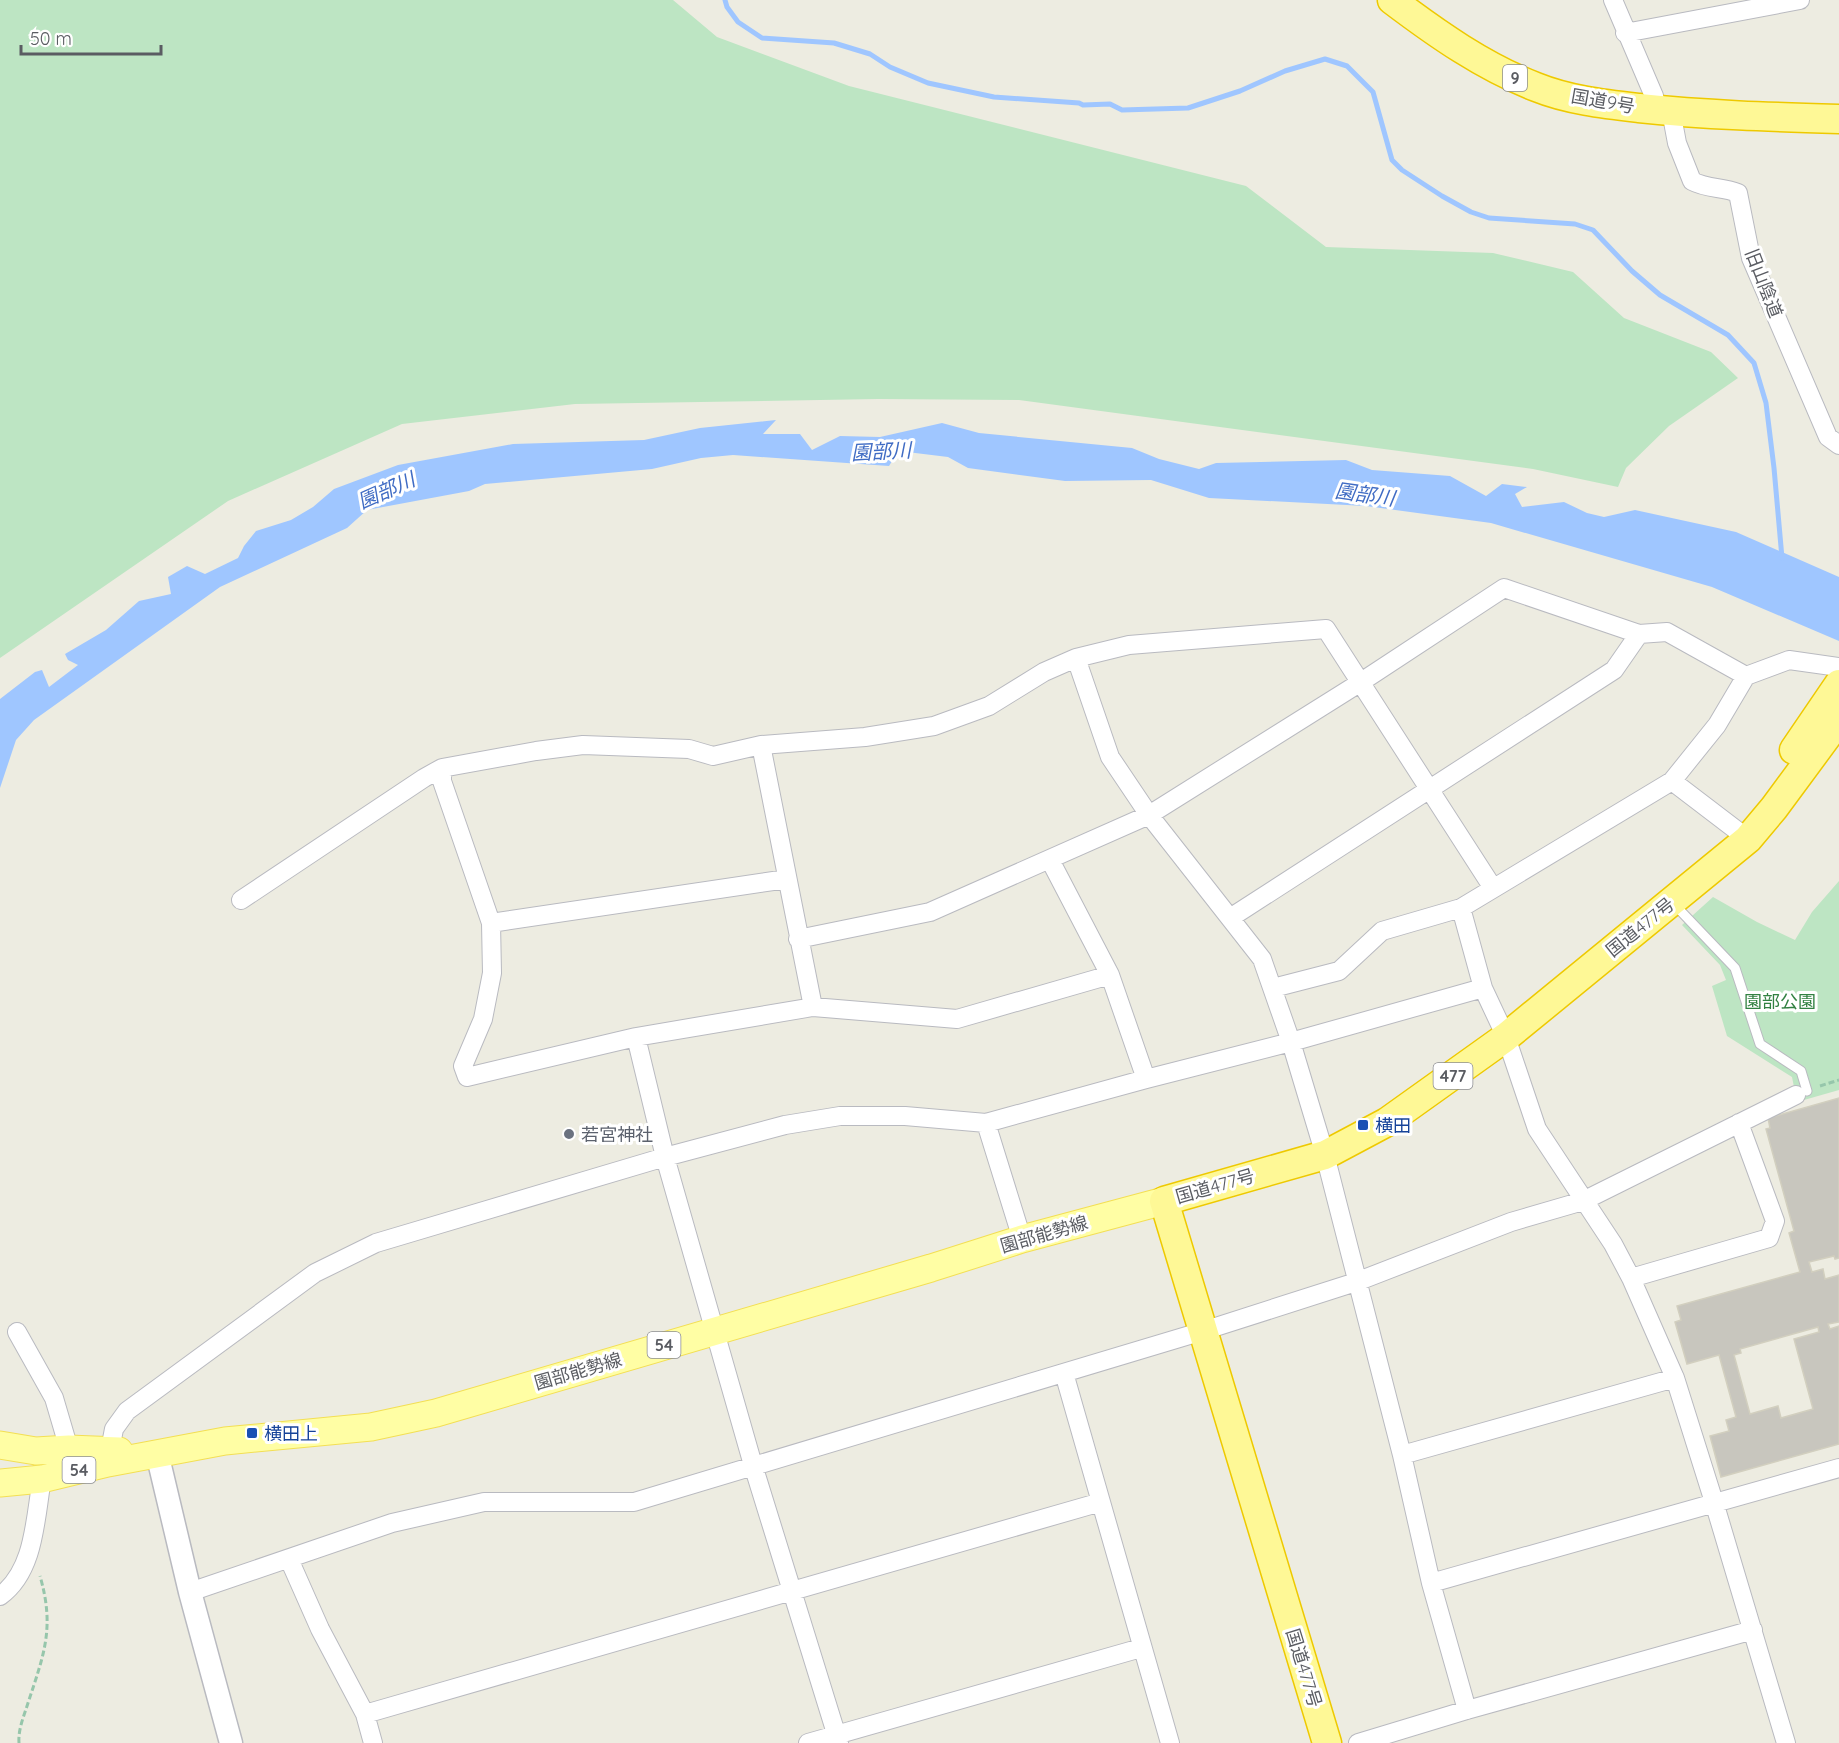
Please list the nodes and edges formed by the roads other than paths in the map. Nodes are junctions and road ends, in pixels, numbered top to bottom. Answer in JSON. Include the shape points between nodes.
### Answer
{"nodes":[{"id":1,"x":1392,"y":0,"type":"edge"},
{"id":2,"x":1613,"y":0,"type":"edge"},
{"id":3,"x":1800,"y":0,"type":"edge"},
{"id":4,"x":1625,"y":33,"type":"junction"},
{"id":5,"x":1664,"y":111,"type":"junction"},
{"id":6,"x":1839,"y":119,"type":"edge"},
{"id":7,"x":1839,"y":445,"type":"edge"},
{"id":8,"x":1639,"y":634,"type":"junction"},
{"id":9,"x":1076,"y":658,"type":"junction"},
{"id":10,"x":1839,"y":667,"type":"edge"},
{"id":11,"x":1746,"y":676,"type":"junction"},
{"id":12,"x":1361,"y":682,"type":"junction"},
{"id":13,"x":1839,"y":684,"type":"edge"},
{"id":14,"x":1839,"y":720,"type":"edge"},
{"id":15,"x":761,"y":745,"type":"junction"},
{"id":16,"x":442,"y":768,"type":"junction"},
{"id":17,"x":1672,"y":781,"type":"junction"},
{"id":18,"x":1430,"y":789,"type":"junction"},
{"id":19,"x":1149,"y":815,"type":"junction"},
{"id":20,"x":1743,"y":835,"type":"junction"},
{"id":21,"x":1050,"y":860,"type":"junction"},
{"id":22,"x":787,"y":879,"type":"junction"},
{"id":23,"x":1493,"y":888,"type":"junction"},
{"id":24,"x":241,"y":900,"type":"dead end"},
{"id":25,"x":1672,"y":901,"type":"junction"},
{"id":26,"x":1461,"y":908,"type":"junction"},
{"id":27,"x":1230,"y":918,"type":"junction"},
{"id":28,"x":491,"y":923,"type":"junction"},
{"id":29,"x":798,"y":939,"type":"junction"},
{"id":30,"x":1110,"y":975,"type":"junction"},
{"id":31,"x":1273,"y":988,"type":"junction"},
{"id":32,"x":1483,"y":988,"type":"junction"},
{"id":33,"x":813,"y":1007,"type":"junction"},
{"id":34,"x":636,"y":1037,"type":"junction"},
{"id":35,"x":1506,"y":1037,"type":"junction"},
{"id":36,"x":1291,"y":1042,"type":"junction"},
{"id":37,"x":1146,"y":1079,"type":"junction"},
{"id":38,"x":1801,"y":1093,"type":"joint"},
{"id":39,"x":986,"y":1123,"type":"junction"},
{"id":40,"x":1739,"y":1123,"type":"junction"},
{"id":41,"x":1325,"y":1155,"type":"junction"},
{"id":42,"x":665,"y":1157,"type":"junction"},
{"id":43,"x":1164,"y":1201,"type":"junction"},
{"id":44,"x":1583,"y":1201,"type":"junction"},
{"id":45,"x":1022,"y":1239,"type":"junction"},
{"id":46,"x":1631,"y":1278,"type":"junction"},
{"id":47,"x":1356,"y":1282,"type":"junction"},
{"id":48,"x":715,"y":1330,"type":"junction"},
{"id":49,"x":1203,"y":1331,"type":"junction"},
{"id":50,"x":17,"y":1332,"type":"dead end"},
{"id":51,"x":1064,"y":1373,"type":"junction"},
{"id":52,"x":1675,"y":1378,"type":"junction"},
{"id":53,"x":0,"y":1445,"type":"edge"},
{"id":54,"x":69,"y":1449,"type":"junction"},
{"id":55,"x":157,"y":1453,"type":"junction"},
{"id":56,"x":1402,"y":1455,"type":"junction"},
{"id":57,"x":109,"y":1457,"type":"junction"},
{"id":58,"x":753,"y":1465,"type":"junction"},
{"id":59,"x":1839,"y":1469,"type":"edge"},
{"id":60,"x":42,"y":1479,"type":"junction"},
{"id":61,"x":0,"y":1482,"type":"edge"},
{"id":62,"x":1101,"y":1502,"type":"junction"},
{"id":63,"x":1714,"y":1502,"type":"junction"},
{"id":64,"x":289,"y":1559,"type":"junction"},
{"id":65,"x":1431,"y":1583,"type":"junction"},
{"id":66,"x":190,"y":1592,"type":"junction"},
{"id":67,"x":792,"y":1592,"type":"junction"},
{"id":68,"x":0,"y":1596,"type":"edge"},
{"id":69,"x":1753,"y":1630,"type":"junction"},
{"id":70,"x":1141,"y":1648,"type":"junction"},
{"id":71,"x":1467,"y":1710,"type":"junction"},
{"id":72,"x":365,"y":1714,"type":"junction"},
{"id":73,"x":837,"y":1739,"type":"edge"},
{"id":74,"x":231,"y":1743,"type":"edge"},
{"id":75,"x":373,"y":1743,"type":"edge"},
{"id":76,"x":808,"y":1743,"type":"edge"},
{"id":77,"x":1170,"y":1743,"type":"edge"},
{"id":78,"x":1327,"y":1743,"type":"edge"},
{"id":79,"x":1358,"y":1743,"type":"edge"},
{"id":80,"x":1786,"y":1743,"type":"edge"}],
"edges":[{"from":1,"to":5,"type":"highway","name":"国道9号","number":"9","via":[[1487,65],[1538,88],[1594,103]]},
{"from":2,"to":4,"type":"street","name":"旧山陰道"},
{"from":3,"to":4,"type":"street"},
{"from":4,"to":5,"type":"street","name":"旧山陰道"},
{"from":5,"to":6,"type":"highway","name":"国道9号","number":"9"},
{"from":5,"to":7,"type":"street","name":"旧山陰道","via":[[1692,181],[1738,193],[1750,258],[1828,436]]},
{"from":8,"to":11,"type":"street","via":[[1667,632]]},
{"from":8,"to":12,"type":"street","via":[[1504,588]]},
{"from":8,"to":18,"type":"street","via":[[1614,670]]},
{"from":9,"to":12,"type":"street","via":[[1129,645],[1326,629]]},
{"from":9,"to":15,"type":"street","via":[[1044,672],[989,706],[934,726],[865,737]]},
{"from":9,"to":19,"type":"street","via":[[1110,756]]},
{"from":10,"to":11,"type":"street","via":[[1789,660]]},
{"from":11,"to":17,"type":"street","via":[[1717,725]]},
{"from":12,"to":18,"type":"street"},
{"from":12,"to":19,"type":"street"},
{"from":13,"to":20,"type":"highway","name":"国道477号","number":"477","via":[[1764,795]]},
{"from":14,"to":20,"type":"highway","name":"国道477号","number":"477","via":[[1774,808]]},
{"from":15,"to":16,"type":"street","via":[[713,756],[689,749],[583,745]]},
{"from":15,"to":22,"type":"street"},
{"from":16,"to":24,"type":"street"},
{"from":16,"to":28,"type":"street","via":[[442,781]]},
{"from":17,"to":20,"type":"street"},
{"from":17,"to":23,"type":"street"},
{"from":18,"to":23,"type":"street"},
{"from":18,"to":27,"type":"street"},
{"from":19,"to":21,"type":"street"},
{"from":19,"to":27,"type":"street"},
{"from":20,"to":25,"type":"highway","name":"国道477号","number":"477"},
{"from":21,"to":29,"type":"street","via":[[930,912]]},
{"from":21,"to":30,"type":"street"},
{"from":22,"to":28,"type":"street"},
{"from":22,"to":29,"type":"street"},
{"from":23,"to":26,"type":"street"},
{"from":25,"to":35,"type":"highway","name":"国道477号","number":"477"},
{"from":25,"to":38,"type":"lane","via":[[1735,968],[1760,1044],[1801,1071]]},
{"from":26,"to":31,"type":"street","via":[[1382,931],[1339,971]]},
{"from":26,"to":32,"type":"street"},
{"from":27,"to":31,"type":"street","via":[[1262,959]]},
{"from":28,"to":34,"type":"street","via":[[492,973],[483,1019],[463,1065],[468,1077]]},
{"from":29,"to":33,"type":"street"},
{"from":30,"to":33,"type":"street","via":[[957,1019]]},
{"from":30,"to":37,"type":"street"},
{"from":31,"to":36,"type":"street"},
{"from":32,"to":35,"type":"street"},
{"from":32,"to":36,"type":"street"},
{"from":33,"to":34,"type":"street"},
{"from":34,"to":42,"type":"street"},
{"from":35,"to":41,"type":"highway","name":"国道477号","number":"477","via":[[1387,1122]]},
{"from":35,"to":44,"type":"street","via":[[1537,1129]]},
{"from":36,"to":37,"type":"street"},
{"from":36,"to":41,"type":"street"},
{"from":37,"to":39,"type":"street"},
{"from":38,"to":40,"type":"street"},
{"from":39,"to":42,"type":"street","via":[[905,1116],[840,1116],[785,1125]]},
{"from":39,"to":45,"type":"street"},
{"from":40,"to":44,"type":"street"},
{"from":40,"to":46,"type":"street","via":[[1775,1221],[1769,1238]]},
{"from":41,"to":43,"type":"highway","name":"国道477号","number":"477"},
{"from":41,"to":47,"type":"street"},
{"from":42,"to":48,"type":"street"},
{"from":42,"to":57,"type":"street","via":[[376,1243],[315,1273],[127,1411],[114,1428]]},
{"from":43,"to":45,"type":"main road","name":"園部能勢線","number":"54"},
{"from":43,"to":49,"type":"highway","name":"国道477号"},
{"from":44,"to":46,"type":"street"},
{"from":44,"to":47,"type":"street","via":[[1511,1222]]},
{"from":45,"to":48,"type":"main road","name":"園部能勢線","number":"54"},
{"from":46,"to":52,"type":"street"},
{"from":47,"to":49,"type":"street"},
{"from":47,"to":56,"type":"street"},
{"from":48,"to":55,"type":"main road","name":"園部能勢線","number":"54","via":[[414,1418],[371,1427]]},
{"from":48,"to":58,"type":"street"},
{"from":49,"to":51,"type":"street"},
{"from":49,"to":78,"type":"highway","name":"国道477号"},
{"from":50,"to":54,"type":"street","via":[[54,1398]]},
{"from":51,"to":58,"type":"street"},
{"from":51,"to":62,"type":"street"},
{"from":52,"to":56,"type":"street"},
{"from":52,"to":63,"type":"street"},
{"from":53,"to":54,"type":"main road","name":"園部能勢線","number":"54","via":[[36,1451]]},
{"from":54,"to":57,"type":"main road","name":"園部能勢線","number":"54"},
{"from":55,"to":57,"type":"main road","name":"園部能勢線","number":"54"},
{"from":55,"to":66,"type":"street"},
{"from":56,"to":65,"type":"street"},
{"from":57,"to":60,"type":"main road","name":"園部能勢線","number":"54"},
{"from":58,"to":64,"type":"street","via":[[634,1502],[484,1502],[392,1522]]},
{"from":58,"to":67,"type":"street"},
{"from":59,"to":63,"type":"street"},
{"from":60,"to":61,"type":"main road","name":"園部能勢線","number":"54"},
{"from":60,"to":68,"type":"street","via":[[27,1560],[9,1590]]},
{"from":62,"to":67,"type":"street"},
{"from":62,"to":70,"type":"street"},
{"from":63,"to":65,"type":"street"},
{"from":63,"to":69,"type":"street"},
{"from":64,"to":66,"type":"street"},
{"from":64,"to":72,"type":"street"},
{"from":65,"to":71,"type":"street"},
{"from":66,"to":74,"type":"street"},
{"from":67,"to":72,"type":"street"},
{"from":67,"to":73,"type":"street"},
{"from":69,"to":71,"type":"street"},
{"from":69,"to":80,"type":"street"},
{"from":70,"to":73,"type":"street"},
{"from":70,"to":77,"type":"street"},
{"from":71,"to":79,"type":"street"},
{"from":72,"to":75,"type":"street"},
{"from":73,"to":76,"type":"street"}]}
